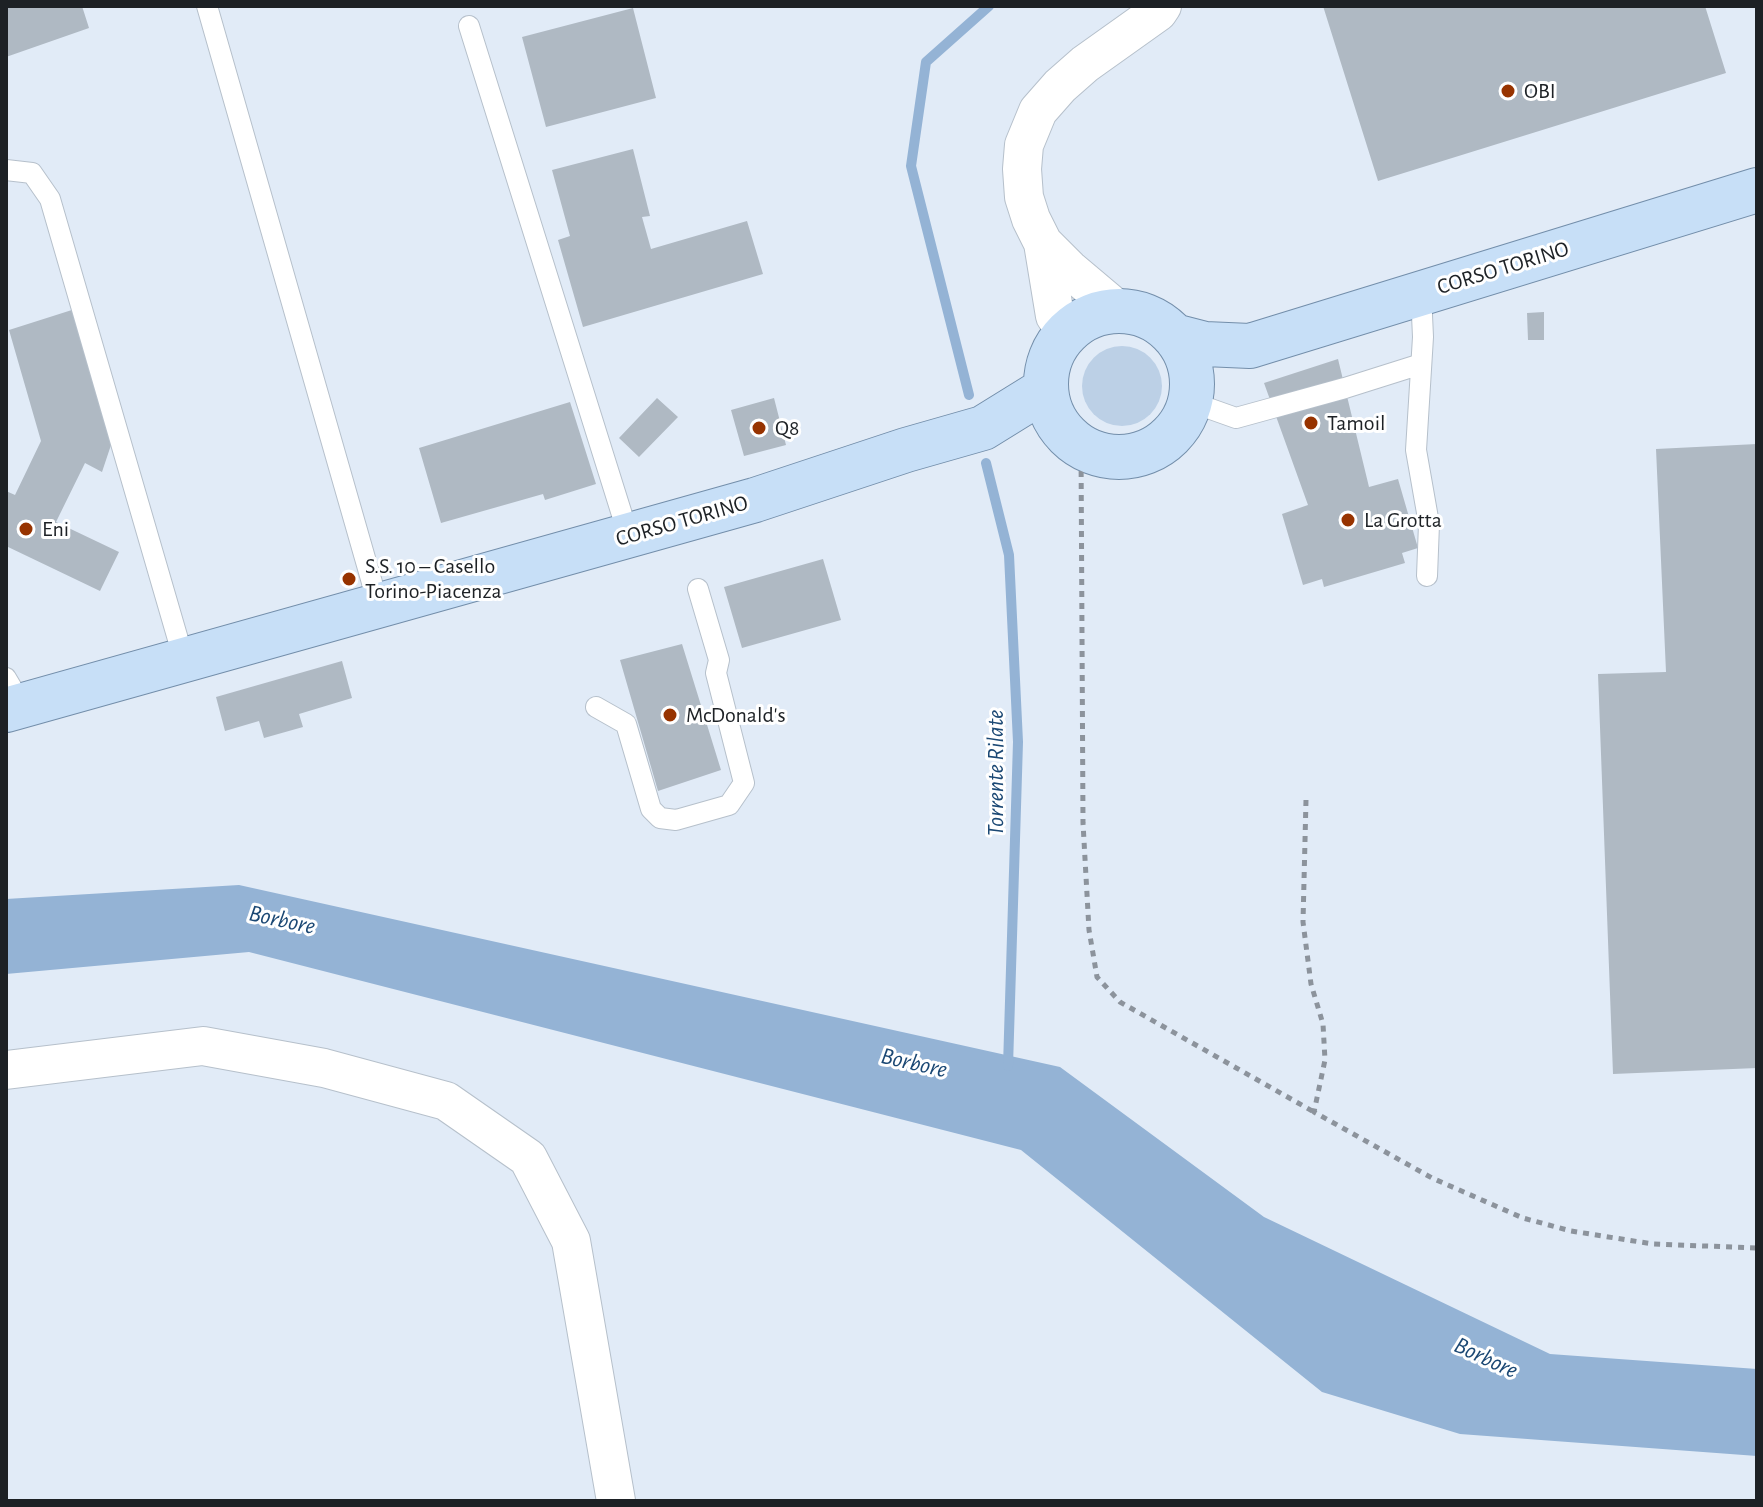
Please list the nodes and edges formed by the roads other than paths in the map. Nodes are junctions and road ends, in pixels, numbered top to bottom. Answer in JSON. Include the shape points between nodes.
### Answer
{"nodes":[{"id":1,"x":207,"y":6,"type":"edge"},
{"id":2,"x":1162,"y":8,"type":"edge"},
{"id":3,"x":469,"y":26,"type":"dead end"},
{"id":4,"x":6,"y":170,"type":"edge"},
{"id":5,"x":1757,"y":190,"type":"edge"},
{"id":6,"x":1043,"y":243,"type":"junction"},
{"id":7,"x":1421,"y":293,"type":"junction"},
{"id":8,"x":1120,"y":312,"type":"junction"},
{"id":9,"x":1068,"y":332,"type":"junction"},
{"id":10,"x":1174,"y":336,"type":"junction"},
{"id":11,"x":1250,"y":346,"type":"junction"},
{"id":12,"x":1421,"y":364,"type":"junction"},
{"id":13,"x":1046,"y":389,"type":"junction"},
{"id":14,"x":1191,"y":398,"type":"junction"},
{"id":15,"x":983,"y":428,"type":"junction"},
{"id":16,"x":1074,"y":441,"type":"junction"},
{"id":17,"x":629,"y":537,"type":"junction"},
{"id":18,"x":1427,"y":576,"type":"dead end"},
{"id":19,"x":698,"y":589,"type":"dead end"},
{"id":20,"x":379,"y":607,"type":"junction"},
{"id":21,"x":184,"y":660,"type":"junction"},
{"id":22,"x":11,"y":698,"type":"edge"},
{"id":23,"x":596,"y":707,"type":"dead end"},
{"id":24,"x":6,"y":1070,"type":"edge"},
{"id":25,"x":616,"y":1501,"type":"edge"}],
"edges":[{"from":1,"to":20,"type":"lane"},
{"from":2,"to":6,"type":"street","via":[[1085,64],[1038,111],[1024,145],[1022,169],[1024,197]]},
{"from":3,"to":17,"type":"lane"},
{"from":4,"to":21,"type":"lane","via":[[32,173],[50,199]]},
{"from":5,"to":7,"type":"main road","name":"CORSO TORINO"},
{"from":6,"to":8,"type":"street"},
{"from":6,"to":9,"type":"street","via":[[1055,316]]},
{"from":7,"to":11,"type":"main road","name":"CORSO TORINO"},
{"from":7,"to":12,"type":"lane"},
{"from":8,"to":9,"type":"main road","via":[[1101,314]]},
{"from":8,"to":10,"type":"main road","name":"CORSO TORINO","via":[[1149,318]]},
{"from":9,"to":13,"type":"main road","via":[[1055,349]]},
{"from":10,"to":11,"type":"main road","name":"CORSO TORINO"},
{"from":10,"to":14,"type":"main road","via":[[1190,363]]},
{"from":11,"to":14,"type":"main road","name":"CORSO TORINO"},
{"from":12,"to":14,"type":"lane","via":[[1236,418]]},
{"from":12,"to":18,"type":"lane","via":[[1416,450],[1429,524]]},
{"from":13,"to":15,"type":"main road","name":"CORSO TORINO"},
{"from":13,"to":16,"type":"main road","via":[[1055,421]]},
{"from":14,"to":16,"type":"main road","name":"CORSO TORINO","via":[[1182,423],[1147,452],[1102,456]]},
{"from":15,"to":16,"type":"main road","name":"CORSO TORINO","via":[[1036,428]]},
{"from":15,"to":17,"type":"main road","name":"CORSO TORINO"},
{"from":17,"to":20,"type":"main road","name":"CORSO TORINO"},
{"from":19,"to":23,"type":"lane","via":[[719,660],[716,673],[744,783],[729,805],[676,820],[660,818],[651,809],[626,724]]},
{"from":20,"to":21,"type":"main road","name":"CORSO TORINO"},
{"from":21,"to":22,"type":"main road","name":"CORSO TORINO"},
{"from":24,"to":25,"type":"street","via":[[203,1046],[324,1068],[446,1101],[528,1158],[571,1241]]}]}
